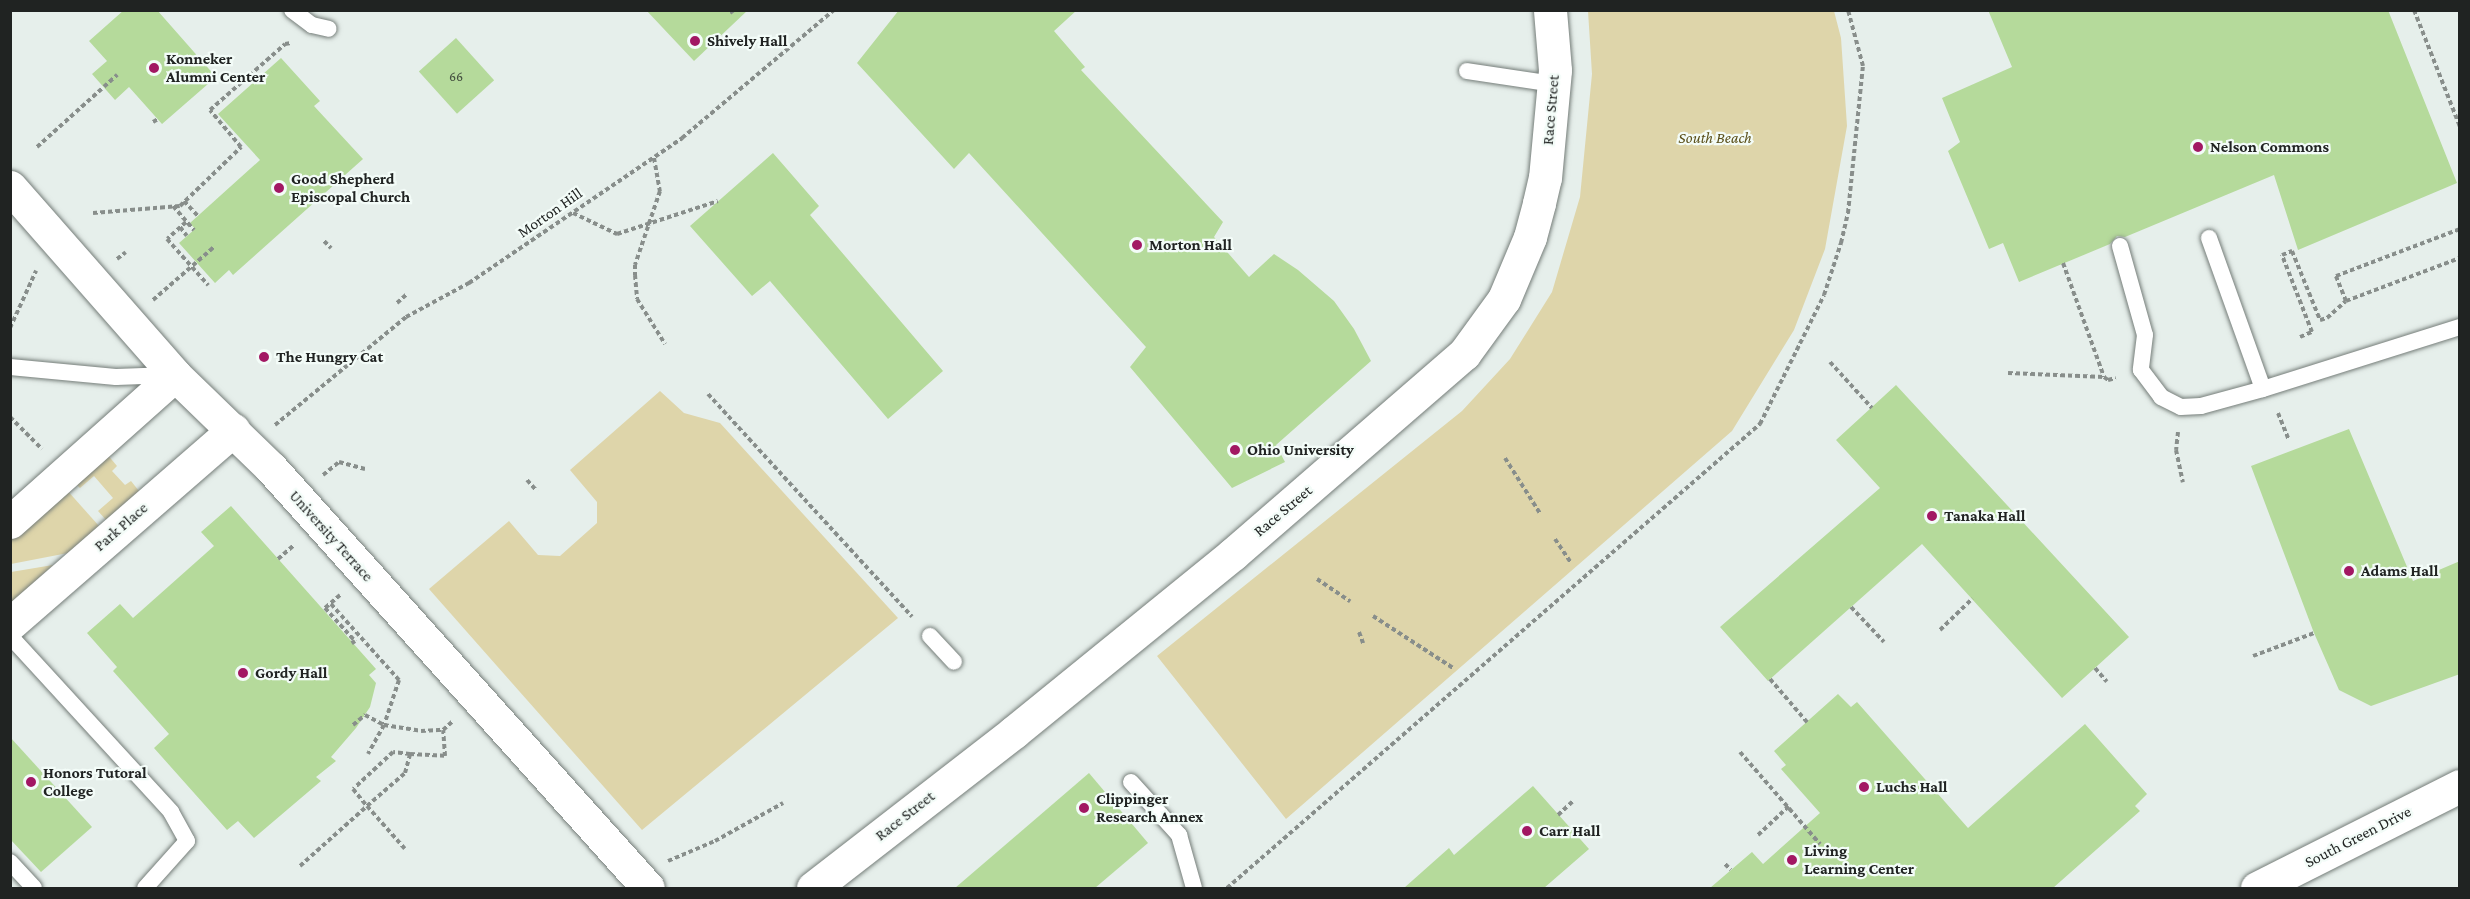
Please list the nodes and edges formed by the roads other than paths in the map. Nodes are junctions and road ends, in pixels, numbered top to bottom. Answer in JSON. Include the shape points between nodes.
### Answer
{"nodes":[{"id":1,"x":292,"y":10,"type":"edge"},
{"id":2,"x":1550,"y":10,"type":"edge"},
{"id":3,"x":329,"y":29,"type":"road end"},
{"id":4,"x":1467,"y":71,"type":"dead end"},
{"id":5,"x":1553,"y":84,"type":"junction"},
{"id":6,"x":10,"y":187,"type":"edge"},
{"id":7,"x":2209,"y":238,"type":"dead end"},
{"id":8,"x":2120,"y":246,"type":"dead end"},
{"id":9,"x":2460,"y":327,"type":"edge"},
{"id":10,"x":10,"y":367,"type":"edge"},
{"id":11,"x":175,"y":375,"type":"junction"},
{"id":12,"x":2263,"y":389,"type":"junction"},
{"id":13,"x":233,"y":430,"type":"junction"},
{"id":14,"x":10,"y":522,"type":"edge"},
{"id":15,"x":10,"y":624,"type":"edge"},
{"id":16,"x":10,"y":636,"type":"edge"},
{"id":17,"x":930,"y":636,"type":"road end"},
{"id":18,"x":954,"y":662,"type":"dead end"},
{"id":19,"x":1131,"y":782,"type":"dead end"},
{"id":20,"x":2460,"y":786,"type":"edge"},
{"id":21,"x":10,"y":862,"type":"edge"},
{"id":22,"x":656,"y":876,"type":"edge"},
{"id":23,"x":34,"y":888,"type":"edge"},
{"id":24,"x":145,"y":888,"type":"edge"},
{"id":25,"x":813,"y":888,"type":"edge"},
{"id":26,"x":1194,"y":888,"type":"edge"},
{"id":27,"x":2257,"y":888,"type":"edge"}],
"edges":[{"from":1,"to":3,"type":"lane","via":[[312,25]]},
{"from":2,"to":5,"type":"street","name":"Race Street"},
{"from":4,"to":5,"type":"lane"},
{"from":5,"to":25,"type":"street","name":"Race Street","via":[[1545,178],[1530,237],[1504,298],[1464,354],[1233,554],[1014,732]]},
{"from":6,"to":11,"type":"street","name":"University Terrace"},
{"from":7,"to":12,"type":"lane"},
{"from":8,"to":12,"type":"lane","via":[[2145,335],[2141,370],[2161,397],[2181,407],[2201,406]]},
{"from":9,"to":12,"type":"lane"},
{"from":10,"to":11,"type":"lane","via":[[116,377]]},
{"from":11,"to":13,"type":"street","name":"University Terrace"},
{"from":11,"to":14,"type":"street"},
{"from":13,"to":15,"type":"street","name":"Park Place"},
{"from":13,"to":22,"type":"street","name":"University Terrace"},
{"from":16,"to":24,"type":"lane","via":[[171,812],[186,841]]},
{"from":17,"to":18,"type":"lane"},
{"from":19,"to":26,"type":"lane","via":[[1179,835]]},
{"from":20,"to":27,"type":"street","name":"South Green Drive"},
{"from":21,"to":23,"type":"lane"}]}
